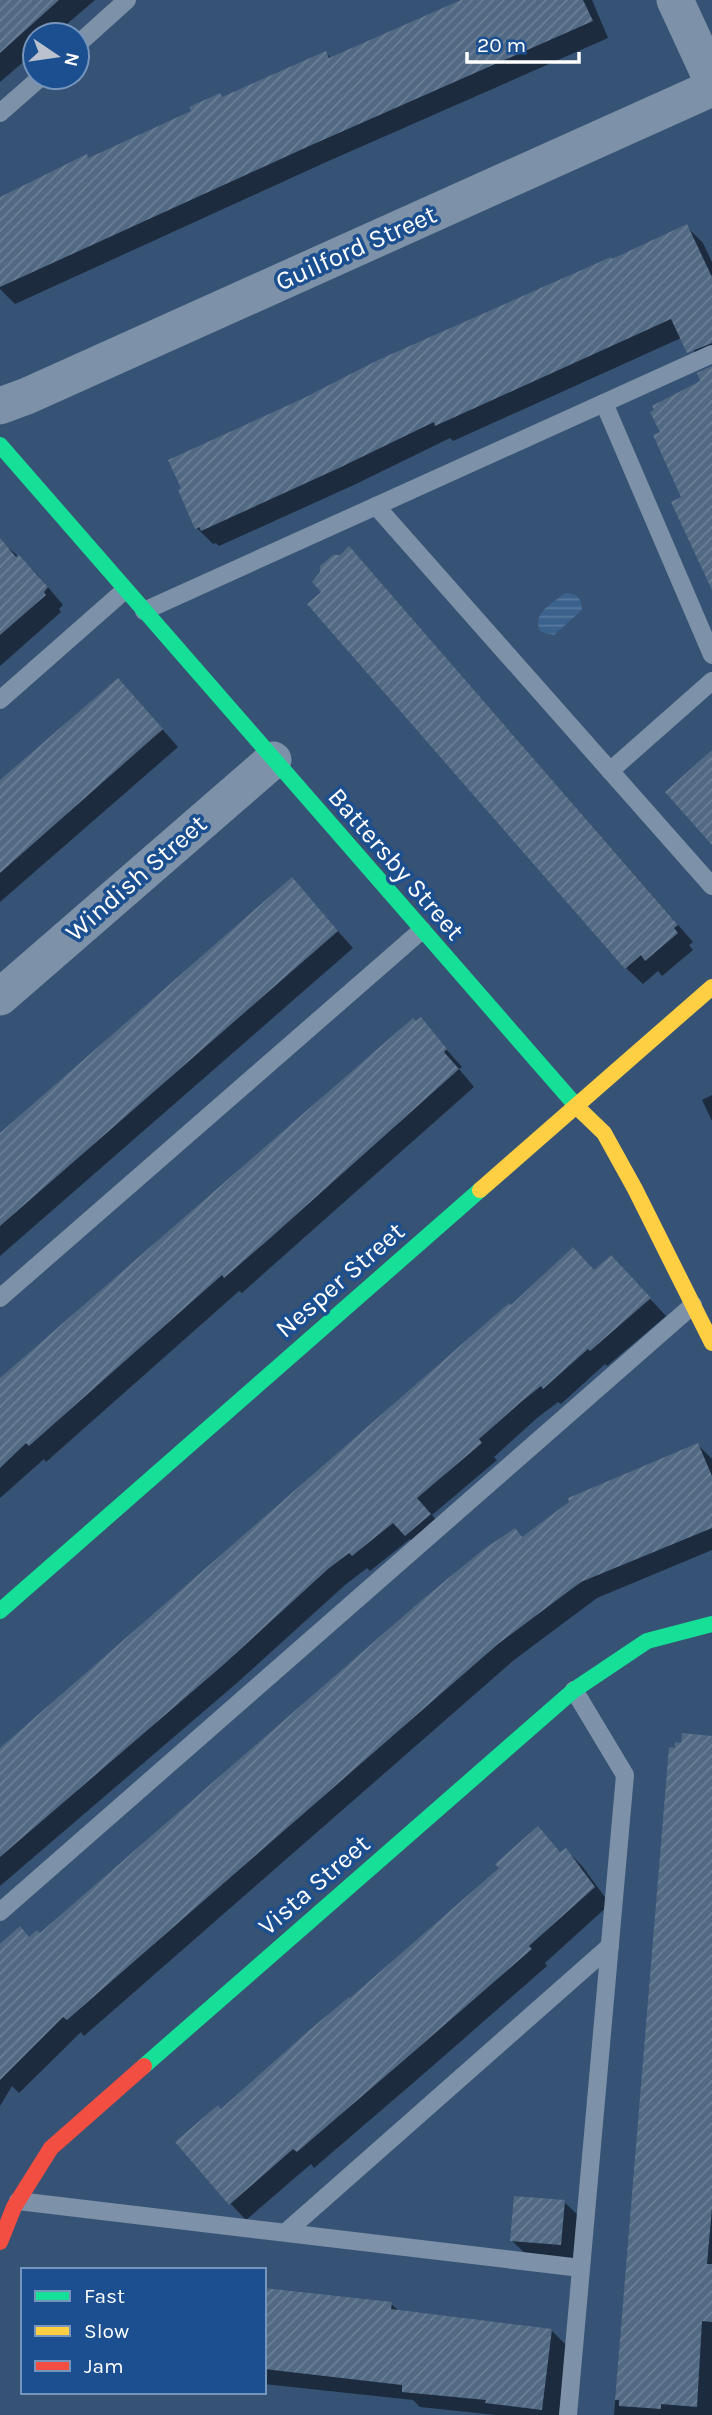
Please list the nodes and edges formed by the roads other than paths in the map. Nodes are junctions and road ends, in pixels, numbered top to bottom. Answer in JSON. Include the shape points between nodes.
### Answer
{"nodes":[{"id":1,"x":127,"y":0,"type":"edge"},
{"id":2,"x":675,"y":0,"type":"edge"},
{"id":3,"x":91,"y":32,"type":"edge"},
{"id":4,"x":712,"y":80,"type":"edge"},
{"id":5,"x":712,"y":88,"type":"edge"},
{"id":6,"x":25,"y":91,"type":"edge"},
{"id":7,"x":0,"y":113,"type":"edge"},
{"id":8,"x":712,"y":354,"type":"edge"},
{"id":9,"x":604,"y":403,"type":"junction"},
{"id":10,"x":0,"y":406,"type":"edge"},
{"id":11,"x":0,"y":445,"type":"edge"},
{"id":12,"x":376,"y":506,"type":"junction"},
{"id":13,"x":125,"y":590,"type":"junction"},
{"id":14,"x":144,"y":611,"type":"junction"},
{"id":15,"x":712,"y":655,"type":"edge"},
{"id":16,"x":712,"y":681,"type":"edge"},
{"id":17,"x":0,"y":700,"type":"edge"},
{"id":18,"x":273,"y":760,"type":"junction"},
{"id":19,"x":610,"y":771,"type":"junction"},
{"id":20,"x":712,"y":886,"type":"edge"},
{"id":21,"x":422,"y":930,"type":"junction"},
{"id":22,"x":712,"y":987,"type":"edge"},
{"id":23,"x":0,"y":997,"type":"edge"},
{"id":24,"x":576,"y":1106,"type":"junction"},
{"id":25,"x":0,"y":1298,"type":"edge"},
{"id":26,"x":693,"y":1305,"type":"junction"},
{"id":27,"x":712,"y":1343,"type":"edge"},
{"id":28,"x":0,"y":1611,"type":"edge"},
{"id":29,"x":712,"y":1624,"type":"edge"},
{"id":30,"x":574,"y":1690,"type":"junction"},
{"id":31,"x":0,"y":1912,"type":"edge"},
{"id":32,"x":610,"y":1946,"type":"junction"},
{"id":33,"x":11,"y":2204,"type":"edge"},
{"id":34,"x":286,"y":2232,"type":"junction"},
{"id":35,"x":0,"y":2242,"type":"edge"},
{"id":36,"x":581,"y":2268,"type":"junction"},
{"id":37,"x":568,"y":2415,"type":"edge"}],
"edges":[{"from":1,"to":3,"type":"lane"},
{"from":2,"to":4,"type":"street"},
{"from":5,"to":10,"type":"street","name":"Guilford Street"},
{"from":6,"to":7,"type":"lane"},
{"from":8,"to":9,"type":"lane"},
{"from":9,"to":12,"type":"lane"},
{"from":9,"to":15,"type":"lane"},
{"from":11,"to":13,"type":"street","name":"Battersby Street"},
{"from":12,"to":14,"type":"lane"},
{"from":12,"to":19,"type":"lane"},
{"from":13,"to":14,"type":"street","name":"Battersby Street"},
{"from":13,"to":17,"type":"lane"},
{"from":14,"to":18,"type":"street","name":"Battersby Street"},
{"from":16,"to":19,"type":"lane"},
{"from":18,"to":21,"type":"street","name":"Battersby Street"},
{"from":18,"to":23,"type":"street","name":"Windish Street"},
{"from":19,"to":20,"type":"lane"},
{"from":21,"to":24,"type":"street","name":"Battersby Street"},
{"from":21,"to":25,"type":"lane"},
{"from":22,"to":24,"type":"street","name":"Nesper Street"},
{"from":24,"to":26,"type":"street","name":"Battersby Street","via":[[604,1133]]},
{"from":24,"to":28,"type":"street","name":"Nesper Street"},
{"from":26,"to":27,"type":"street","name":"Battersby Street"},
{"from":26,"to":31,"type":"lane"},
{"from":29,"to":30,"type":"street","name":"Vista Street","via":[[647,1642]]},
{"from":30,"to":32,"type":"lane","via":[[625,1775]]},
{"from":30,"to":33,"type":"street","name":"Vista Street","via":[[51,2148]]},
{"from":32,"to":34,"type":"lane"},
{"from":32,"to":36,"type":"lane"},
{"from":33,"to":34,"type":"lane"},
{"from":33,"to":35,"type":"street","name":"Vista Street"},
{"from":34,"to":36,"type":"lane"},
{"from":36,"to":37,"type":"lane"}]}
